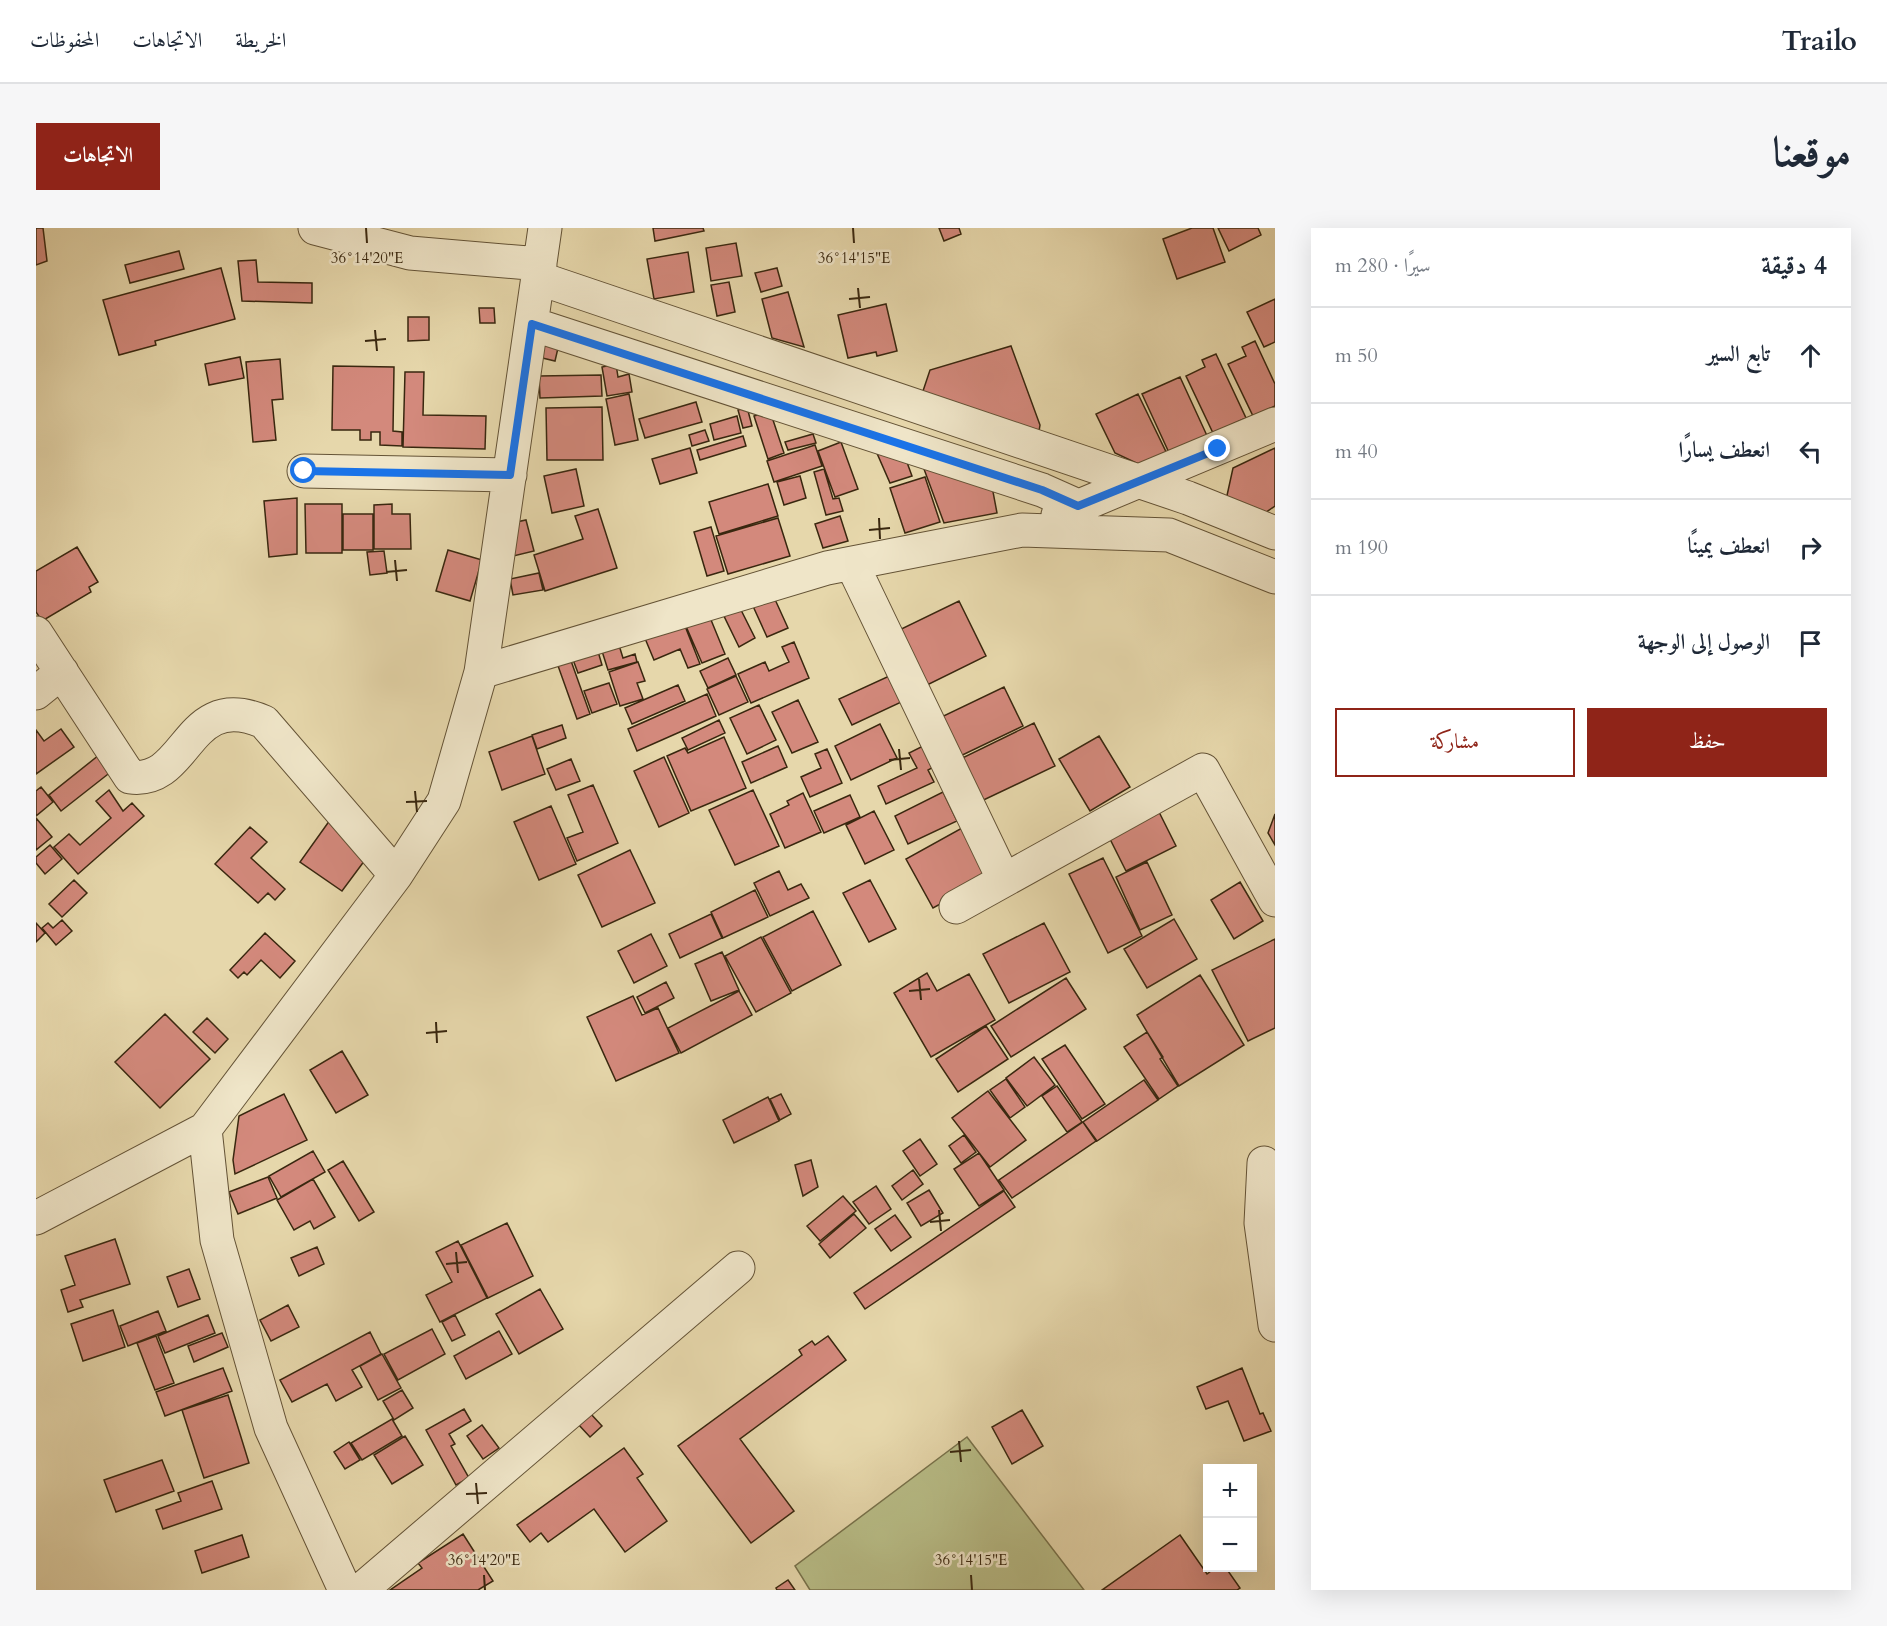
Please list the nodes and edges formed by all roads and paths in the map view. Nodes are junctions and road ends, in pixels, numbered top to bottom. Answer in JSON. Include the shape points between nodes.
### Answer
{"nodes":[{"id":1,"x":315,"y":228,"type":"edge"},
{"id":2,"x":545,"y":228,"type":"edge"},
{"id":3,"x":539,"y":271,"type":"junction"},
{"id":4,"x":532,"y":324,"type":"junction"},
{"id":5,"x":1275,"y":424,"type":"edge"},
{"id":6,"x":304,"y":471,"type":"dead end"},
{"id":7,"x":510,"y":475,"type":"junction"},
{"id":8,"x":1137,"y":482,"type":"junction"},
{"id":9,"x":1078,"y":506,"type":"junction"},
{"id":10,"x":1022,"y":530,"type":"junction"},
{"id":11,"x":1275,"y":533,"type":"edge"},
{"id":12,"x":852,"y":564,"type":"junction"},
{"id":13,"x":1275,"y":577,"type":"edge"},
{"id":14,"x":36,"y":633,"type":"edge"},
{"id":15,"x":62,"y":672,"type":"junction"},
{"id":16,"x":481,"y":672,"type":"junction"},
{"id":17,"x":36,"y":693,"type":"edge"},
{"id":18,"x":396,"y":875,"type":"junction"},
{"id":19,"x":1004,"y":880,"type":"junction"},
{"id":20,"x":1275,"y":900,"type":"edge"},
{"id":21,"x":956,"y":907,"type":"dead end"},
{"id":22,"x":205,"y":1129,"type":"junction"},
{"id":23,"x":1264,"y":1163,"type":"dead end"},
{"id":24,"x":36,"y":1218,"type":"edge"},
{"id":25,"x":738,"y":1268,"type":"dead end"},
{"id":26,"x":1275,"y":1325,"type":"edge"},
{"id":27,"x":345,"y":1590,"type":"edge"},
{"id":28,"x":361,"y":1590,"type":"edge"}],
"edges":[{"from":1,"to":3,"type":"street","via":[[410,253]]},
{"from":2,"to":3,"type":"street"},
{"from":3,"to":4,"type":"street"},
{"from":3,"to":8,"type":"street"},
{"from":4,"to":7,"type":"street"},
{"from":4,"to":9,"type":"street","via":[[1042,490]]},
{"from":5,"to":8,"type":"street"},
{"from":6,"to":7,"type":"street"},
{"from":7,"to":16,"type":"street"},
{"from":8,"to":9,"type":"street"},
{"from":8,"to":11,"type":"street"},
{"from":9,"to":10,"type":"street"},
{"from":10,"to":12,"type":"street"},
{"from":10,"to":13,"type":"street","via":[[1169,535]]},
{"from":12,"to":16,"type":"street","via":[[827,568]]},
{"from":12,"to":19,"type":"street"},
{"from":14,"to":15,"type":"street"},
{"from":15,"to":17,"type":"street"},
{"from":15,"to":18,"type":"street","via":[[130,777],[146,779],[161,771],[210,719],[231,713],[247,714],[264,722]]},
{"from":16,"to":18,"type":"street","via":[[444,801]]},
{"from":18,"to":22,"type":"street"},
{"from":19,"to":20,"type":"street","via":[[1203,770]]},
{"from":19,"to":21,"type":"street"},
{"from":22,"to":24,"type":"street"},
{"from":22,"to":27,"type":"street","via":[[217,1240],[271,1428]]},
{"from":23,"to":26,"type":"street","via":[[1262,1223]]},
{"from":25,"to":28,"type":"street"}]}
